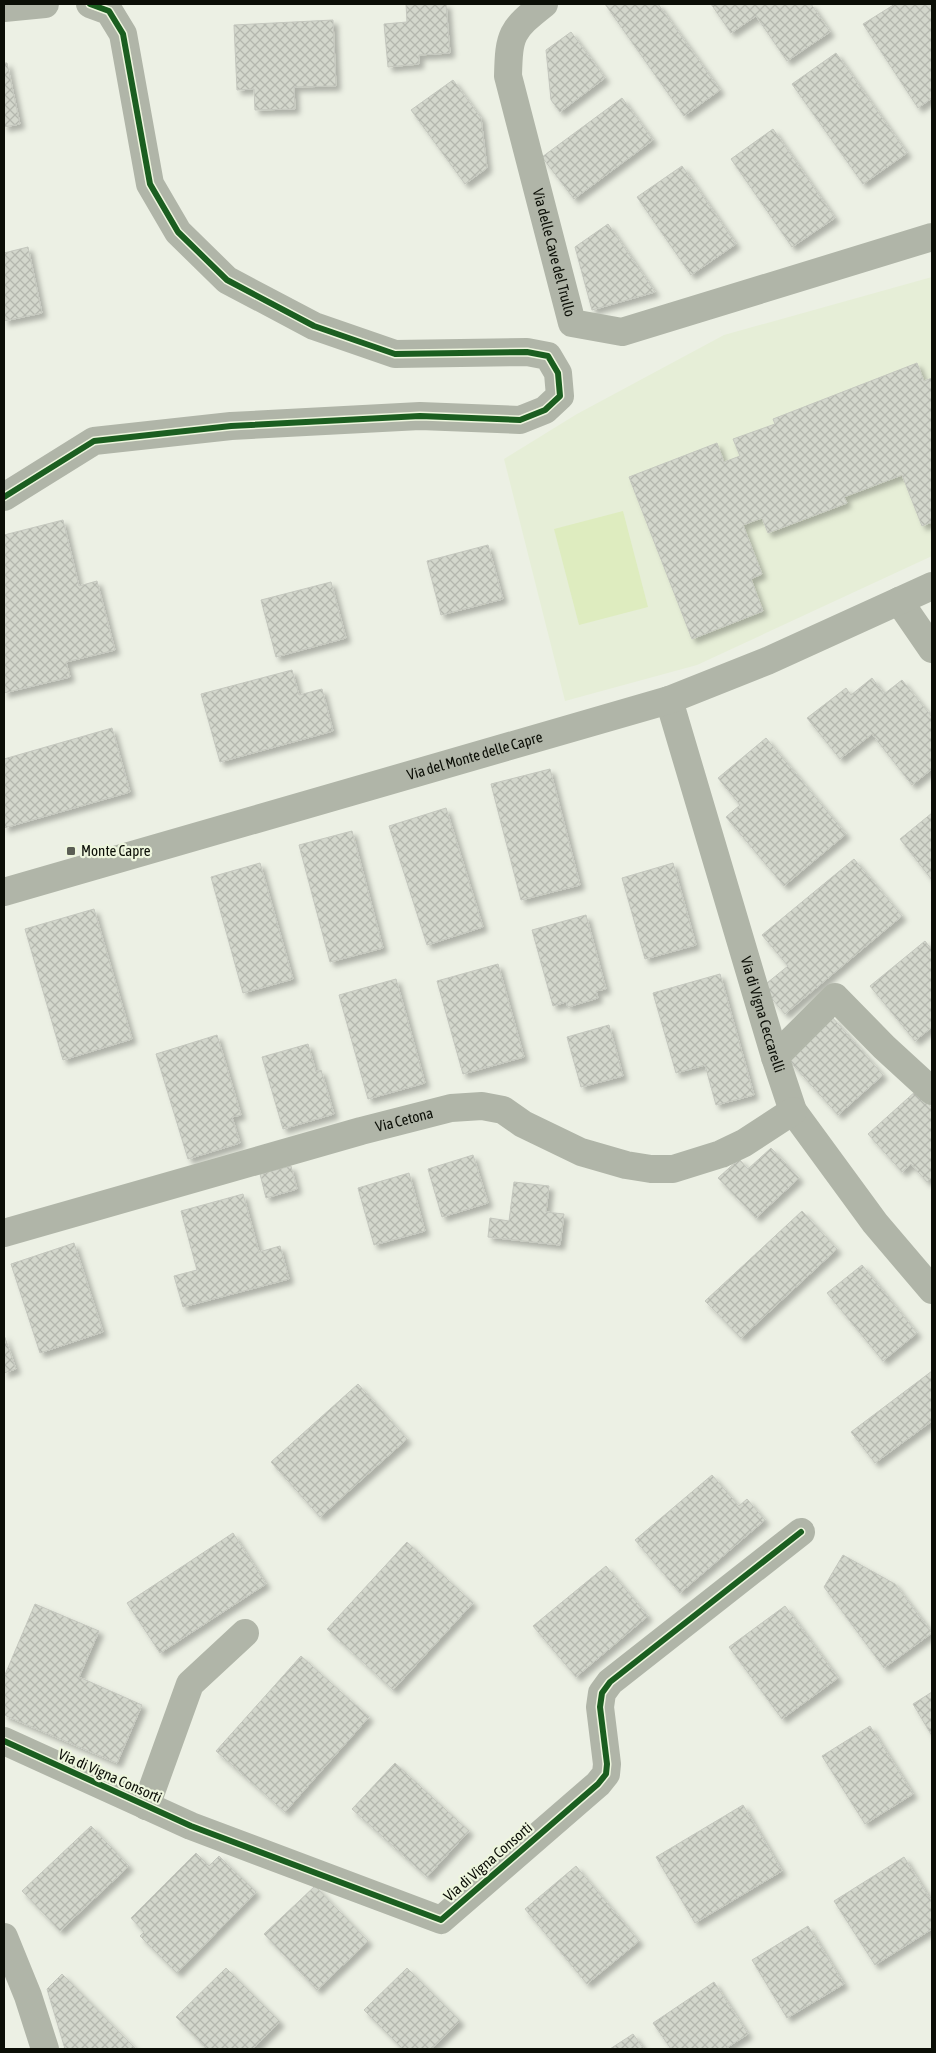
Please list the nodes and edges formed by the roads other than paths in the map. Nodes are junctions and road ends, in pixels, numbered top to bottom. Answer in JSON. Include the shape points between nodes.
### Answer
{"nodes":[{"id":1,"x":45,"y":4,"type":"edge"},
{"id":2,"x":90,"y":4,"type":"edge"},
{"id":3,"x":544,"y":4,"type":"edge"},
{"id":4,"x":4,"y":8,"type":"edge"},
{"id":5,"x":932,"y":237,"type":"edge"},
{"id":6,"x":4,"y":497,"type":"edge"},
{"id":7,"x":932,"y":586,"type":"edge"},
{"id":8,"x":899,"y":601,"type":"junction"},
{"id":9,"x":932,"y":649,"type":"edge"},
{"id":10,"x":669,"y":700,"type":"junction"},
{"id":11,"x":4,"y":892,"type":"edge"},
{"id":12,"x":775,"y":1057,"type":"junction"},
{"id":13,"x":932,"y":1091,"type":"edge"},
{"id":14,"x":793,"y":1111,"type":"junction"},
{"id":15,"x":4,"y":1233,"type":"edge"},
{"id":16,"x":932,"y":1290,"type":"edge"},
{"id":17,"x":801,"y":1532,"type":"dead end"},
{"id":18,"x":245,"y":1633,"type":"dead end"},
{"id":19,"x":4,"y":1742,"type":"edge"},
{"id":20,"x":146,"y":1806,"type":"junction"},
{"id":21,"x":4,"y":1937,"type":"edge"},
{"id":22,"x":45,"y":2049,"type":"edge"}],
"edges":[{"from":1,"to":4,"type":"street"},
{"from":2,"to":6,"type":"street","via":[[109,11],[123,34],[150,184],[178,232],[227,280],[314,326],[395,354],[527,352],[548,356],[558,373],[560,396],[545,410],[520,420],[420,416],[230,426],[94,441]]},
{"from":3,"to":5,"type":"street","name":"Via delle Cave del Trullo","via":[[511,37],[508,76],[572,323],[622,332]]},
{"from":7,"to":8,"type":"street","name":"Via del Monte delle Capre"},
{"from":8,"to":9,"type":"street"},
{"from":8,"to":10,"type":"street","name":"Via del Monte delle Capre","via":[[758,665]]},
{"from":10,"to":11,"type":"street","name":"Via del Monte delle Capre"},
{"from":10,"to":12,"type":"street","name":"Via di Vigna Ceccarelli"},
{"from":12,"to":13,"type":"street","via":[[836,997]]},
{"from":12,"to":14,"type":"street","name":"Via di Vigna Ceccarelli"},
{"from":14,"to":15,"type":"street","name":"Via Cetona","via":[[744,1143],[720,1154],[673,1169],[658,1169],[626,1165],[581,1152],[523,1124],[504,1110],[482,1106],[451,1108]]},
{"from":14,"to":16,"type":"street","name":"Via di Vigna Ceccarelli","via":[[876,1223]]},
{"from":17,"to":20,"type":"street","name":"Via di Vigna Consorti","via":[[610,1682],[602,1693],[600,1706],[606,1774],[441,1920],[190,1826]]},
{"from":18,"to":20,"type":"street","via":[[190,1684]]},
{"from":19,"to":20,"type":"street","name":"Via di Vigna Consorti"},
{"from":21,"to":22,"type":"street"}]}
